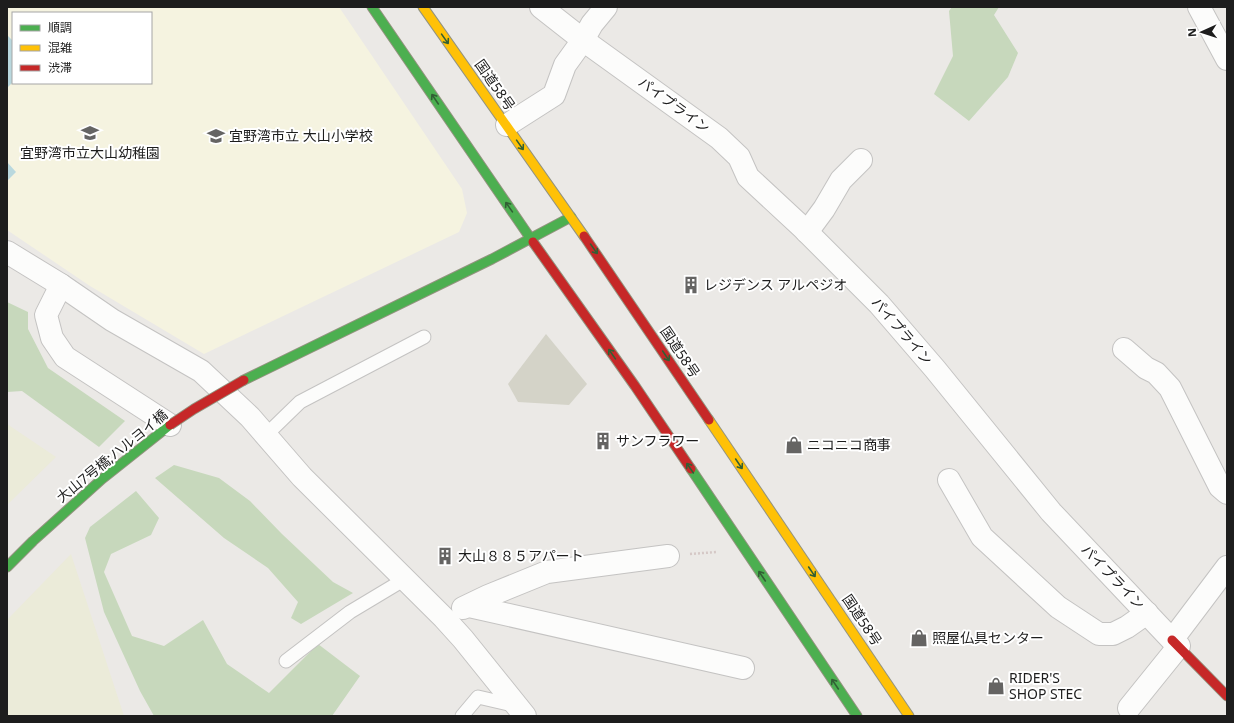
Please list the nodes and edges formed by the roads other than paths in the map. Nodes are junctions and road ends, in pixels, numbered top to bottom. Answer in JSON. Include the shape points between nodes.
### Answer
{"nodes":[{"id":1,"x":372,"y":7,"type":"edge"},
{"id":2,"x":423,"y":7,"type":"edge"},
{"id":3,"x":541,"y":7,"type":"edge"},
{"id":4,"x":606,"y":7,"type":"edge"},
{"id":5,"x":1199,"y":7,"type":"edge"},
{"id":6,"x":583,"y":40,"type":"junction"},
{"id":7,"x":1227,"y":59,"type":"edge"},
{"id":8,"x":507,"y":125,"type":"junction"},
{"id":9,"x":861,"y":160,"type":"dead end"},
{"id":10,"x":571,"y":217,"type":"junction"},
{"id":11,"x":807,"y":232,"type":"junction"},
{"id":12,"x":531,"y":239,"type":"junction"},
{"id":13,"x":7,"y":252,"type":"edge"},
{"id":14,"x":61,"y":286,"type":"junction"},
{"id":15,"x":424,"y":337,"type":"dead end"},
{"id":16,"x":1124,"y":349,"type":"dead end"},
{"id":17,"x":170,"y":425,"type":"junction"},
{"id":18,"x":266,"y":435,"type":"junction"},
{"id":19,"x":949,"y":480,"type":"dead end"},
{"id":20,"x":1227,"y":493,"type":"edge"},
{"id":21,"x":668,"y":556,"type":"road end"},
{"id":22,"x":7,"y":567,"type":"edge"},
{"id":23,"x":1227,"y":567,"type":"edge"},
{"id":24,"x":405,"y":579,"type":"junction"},
{"id":25,"x":469,"y":606,"type":"junction"},
{"id":26,"x":1147,"y":613,"type":"junction"},
{"id":27,"x":444,"y":618,"type":"junction"},
{"id":28,"x":1176,"y":643,"type":"junction"},
{"id":29,"x":286,"y":661,"type":"dead end"},
{"id":30,"x":743,"y":668,"type":"dead end"},
{"id":31,"x":1227,"y":696,"type":"edge"},
{"id":32,"x":1129,"y":708,"type":"dead end"},
{"id":33,"x":521,"y":711,"type":"edge"},
{"id":34,"x":462,"y":716,"type":"edge"},
{"id":35,"x":857,"y":716,"type":"edge"},
{"id":36,"x":909,"y":716,"type":"edge"}],
"edges":[{"from":12,"to":1,"type":"main road","one_way":true},
{"from":2,"to":8,"type":"main road","name":"国道58号","one_way":true},
{"from":3,"to":6,"type":"street","name":"パイプライン"},
{"from":4,"to":6,"type":"street"},
{"from":5,"to":7,"type":"street"},
{"from":6,"to":8,"type":"street","via":[[565,65],[554,95]]},
{"from":6,"to":11,"type":"street","name":"パイプライン","via":[[719,138],[739,157],[748,177]]},
{"from":8,"to":10,"type":"main road","name":"国道58号","one_way":true},
{"from":9,"to":11,"type":"street","via":[[841,180]]},
{"from":10,"to":12,"type":"main road","name":"大山7号橋;ハルヨイ橋"},
{"from":10,"to":36,"type":"main road","name":"国道58号","one_way":true},
{"from":11,"to":26,"type":"street","name":"パイプライン","via":[[879,304],[1051,512]]},
{"from":12,"to":17,"type":"main road","name":"大山7号橋;ハルヨイ橋","bridge":true,"via":[[244,380]]},
{"from":35,"to":12,"type":"main road","one_way":true,"via":[[634,386]]},
{"from":13,"to":14,"type":"street"},
{"from":14,"to":17,"type":"street","via":[[46,315],[52,338],[66,357]]},
{"from":14,"to":18,"type":"street","via":[[112,320],[201,371]]},
{"from":15,"to":18,"type":"lane","via":[[300,402]]},
{"from":16,"to":20,"type":"street","via":[[1156,373],[1170,388],[1220,487]]},
{"from":17,"to":22,"type":"main road","name":"大山7号橋;ハルヨイ橋","via":[[102,479]]},
{"from":18,"to":24,"type":"street","via":[[302,477]]},
{"from":19,"to":26,"type":"street","via":[[982,537],[1058,607],[1099,634],[1113,634]]},
{"from":21,"to":25,"type":"street","via":[[547,572]]},
{"from":23,"to":28,"type":"street"},
{"from":24,"to":27,"type":"street"},
{"from":24,"to":29,"type":"lane","via":[[350,612]]},
{"from":25,"to":27,"type":"street"},
{"from":25,"to":30,"type":"street"},
{"from":26,"to":28,"type":"street","name":"パイプライン"},
{"from":27,"to":33,"type":"street"},
{"from":28,"to":31,"type":"main road","name":"パイプライン"},
{"from":28,"to":32,"type":"street"},
{"from":33,"to":34,"type":"lane","via":[[478,698]]}]}
